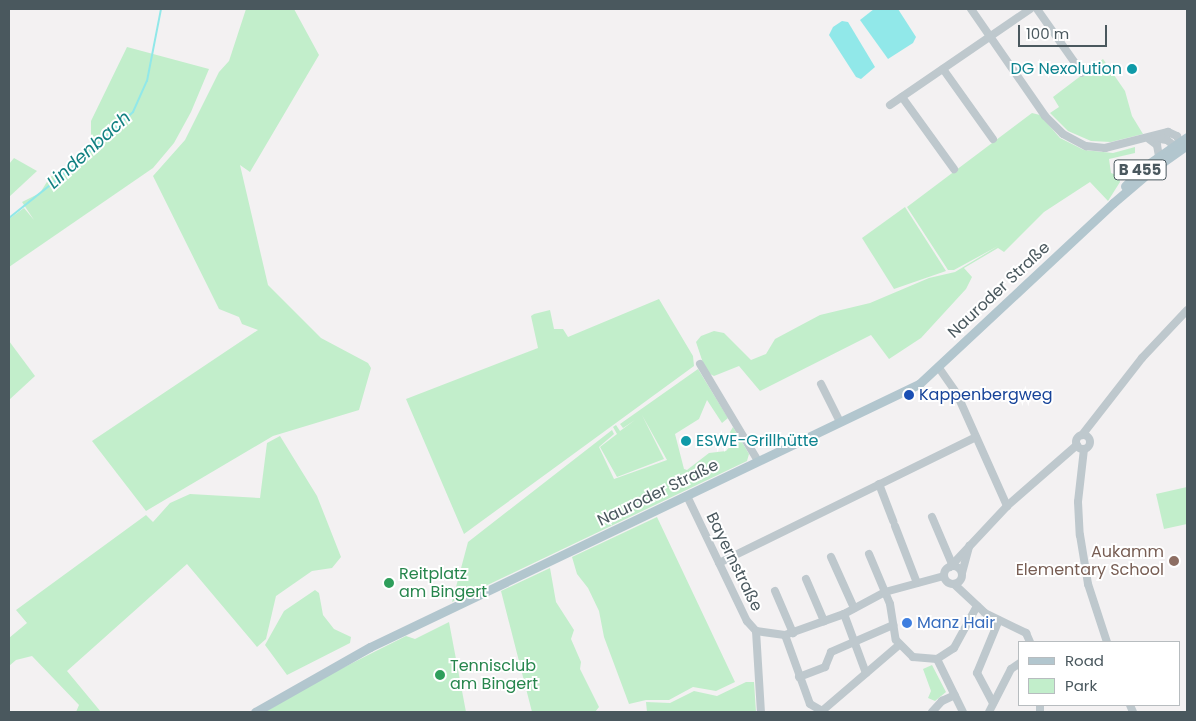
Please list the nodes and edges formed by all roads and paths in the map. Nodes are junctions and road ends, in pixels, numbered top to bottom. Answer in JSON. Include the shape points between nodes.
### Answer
{"nodes":[{"id":1,"x":971,"y":9,"type":"edge"},
{"id":2,"x":1030,"y":9,"type":"edge"},
{"id":3,"x":1037,"y":9,"type":"edge"},
{"id":4,"x":990,"y":36,"type":"junction"},
{"id":5,"x":943,"y":69,"type":"junction"},
{"id":6,"x":1082,"y":73,"type":"dead end"},
{"id":7,"x":902,"y":97,"type":"junction"},
{"id":8,"x":890,"y":105,"type":"dead end"},
{"id":9,"x":1149,"y":138,"type":"junction"},
{"id":10,"x":993,"y":139,"type":"dead end"},
{"id":11,"x":1139,"y":140,"type":"junction"},
{"id":12,"x":1182,"y":144,"type":"edge"},
{"id":13,"x":1159,"y":156,"type":"junction"},
{"id":14,"x":954,"y":169,"type":"dead end"},
{"id":15,"x":1113,"y":203,"type":"junction"},
{"id":16,"x":1187,"y":310,"type":"edge"},
{"id":17,"x":700,"y":364,"type":"dead end"},
{"id":18,"x":939,"y":368,"type":"junction"},
{"id":19,"x":821,"y":384,"type":"dead end"},
{"id":20,"x":1098,"y":418,"type":"junction"},
{"id":21,"x":840,"y":422,"type":"junction"},
{"id":22,"x":1082,"y":435,"type":"junction"},
{"id":23,"x":976,"y":437,"type":"junction"},
{"id":24,"x":1090,"y":441,"type":"junction"},
{"id":25,"x":1080,"y":447,"type":"junction"},
{"id":26,"x":758,"y":461,"type":"junction"},
{"id":27,"x":879,"y":484,"type":"junction"},
{"id":28,"x":687,"y":496,"type":"junction"},
{"id":29,"x":1007,"y":506,"type":"junction"},
{"id":30,"x":932,"y":517,"type":"dead end"},
{"id":31,"x":970,"y":544,"type":"junction"},
{"id":32,"x":869,"y":554,"type":"dead end"},
{"id":33,"x":832,"y":556,"type":"dead end"},
{"id":34,"x":719,"y":563,"type":"junction"},
{"id":35,"x":951,"y":565,"type":"junction"},
{"id":36,"x":962,"y":573,"type":"junction"},
{"id":37,"x":944,"y":576,"type":"junction"},
{"id":38,"x":806,"y":579,"type":"dead end"},
{"id":39,"x":917,"y":583,"type":"junction"},
{"id":40,"x":954,"y":584,"type":"junction"},
{"id":41,"x":775,"y":591,"type":"dead end"},
{"id":42,"x":885,"y":592,"type":"junction"},
{"id":43,"x":977,"y":606,"type":"junction"},
{"id":44,"x":854,"y":608,"type":"junction"},
{"id":45,"x":844,"y":614,"type":"junction"},
{"id":46,"x":999,"y":620,"type":"junction"},
{"id":47,"x":824,"y":621,"type":"junction"},
{"id":48,"x":893,"y":625,"type":"junction"},
{"id":49,"x":756,"y":631,"type":"junction"},
{"id":50,"x":789,"y":634,"type":"junction"},
{"id":51,"x":1030,"y":641,"type":"edge"},
{"id":52,"x":1107,"y":641,"type":"edge"},
{"id":53,"x":855,"y":643,"type":"junction"},
{"id":54,"x":899,"y":645,"type":"junction"},
{"id":55,"x":937,"y":659,"type":"junction"},
{"id":56,"x":1018,"y":664,"type":"edge"},
{"id":57,"x":866,"y":673,"type":"junction"},
{"id":58,"x":799,"y":677,"type":"junction"},
{"id":59,"x":955,"y":695,"type":"junction"},
{"id":60,"x":994,"y":703,"type":"junction"},
{"id":61,"x":255,"y":712,"type":"edge"},
{"id":62,"x":760,"y":712,"type":"edge"},
{"id":63,"x":932,"y":712,"type":"edge"},
{"id":64,"x":963,"y":712,"type":"edge"},
{"id":65,"x":989,"y":712,"type":"edge"}],
"edges":[{"from":1,"to":4,"type":"street"},
{"from":2,"to":4,"type":"street"},
{"from":3,"to":6,"type":"street"},
{"from":4,"to":5,"type":"street"},
{"from":4,"to":11,"type":"street","via":[[1045,116],[1063,134],[1100,148]]},
{"from":5,"to":7,"type":"street"},
{"from":5,"to":10,"type":"street"},
{"from":7,"to":8,"type":"street"},
{"from":7,"to":14,"type":"street"},
{"from":9,"to":11,"type":"street"},
{"from":9,"to":12,"type":"street"},
{"from":9,"to":13,"type":"street","via":[[1157,145]]},
{"from":11,"to":12,"type":"street","via":[[1168,132]]},
{"from":12,"to":13,"type":"main road","name":"Nauroder Straße","number":"B 455"},
{"from":12,"to":15,"type":"main road","name":"Nauroder Straße","number":"B 455"},
{"from":13,"to":15,"type":"main road","name":"Nauroder Straße","number":"B 455","via":[[1130,180]]},
{"from":15,"to":18,"type":"main road","name":"Nauroder Straße","number":"B 455"},
{"from":16,"to":20,"type":"street","via":[[1142,358]]},
{"from":17,"to":26,"type":"street"},
{"from":18,"to":21,"type":"main road","name":"Nauroder Straße","number":"B 455","via":[[912,388]]},
{"from":18,"to":23,"type":"street","via":[[958,394]]},
{"from":19,"to":21,"type":"street"},
{"from":20,"to":22,"type":"street"},
{"from":20,"to":24,"type":"street"},
{"from":21,"to":26,"type":"main road","name":"Nauroder Straße","number":"B 455"},
{"from":22,"to":24,"type":"street"},
{"from":22,"to":25,"type":"street"},
{"from":23,"to":27,"type":"street"},
{"from":23,"to":29,"type":"street"},
{"from":24,"to":25,"type":"street"},
{"from":25,"to":29,"type":"street"},
{"from":25,"to":52,"type":"street","via":[[1078,502],[1081,543],[1088,584]]},
{"from":26,"to":28,"type":"main road","name":"Nauroder Straße","number":"B 455"},
{"from":27,"to":34,"type":"street"},
{"from":27,"to":39,"type":"street"},
{"from":28,"to":34,"type":"street","name":"Bayernstraße"},
{"from":28,"to":61,"type":"main road","name":"Nauroder Straße","number":"B 455","via":[[370,647]]},
{"from":29,"to":31,"type":"street"},
{"from":30,"to":35,"type":"street"},
{"from":31,"to":35,"type":"street"},
{"from":31,"to":36,"type":"street"},
{"from":32,"to":42,"type":"street"},
{"from":33,"to":44,"type":"street"},
{"from":34,"to":49,"type":"street","name":"Bayernstraße","via":[[747,621]]},
{"from":35,"to":36,"type":"street"},
{"from":35,"to":37,"type":"street"},
{"from":36,"to":40,"type":"street"},
{"from":37,"to":39,"type":"street","name":"Bayernstraße"},
{"from":37,"to":40,"type":"street","via":[[948,583]]},
{"from":38,"to":47,"type":"street"},
{"from":39,"to":42,"type":"street","name":"Bayernstraße"},
{"from":40,"to":43,"type":"street"},
{"from":41,"to":50,"type":"street","name":"Bayernstraße"},
{"from":42,"to":44,"type":"street","name":"Bayernstraße"},
{"from":42,"to":48,"type":"street"},
{"from":43,"to":46,"type":"street"},
{"from":43,"to":55,"type":"street","via":[[954,648]]},
{"from":44,"to":45,"type":"street","name":"Bayernstraße"},
{"from":45,"to":47,"type":"street","name":"Bayernstraße"},
{"from":45,"to":53,"type":"street"},
{"from":46,"to":51,"type":"street","via":[[1026,633]]},
{"from":46,"to":60,"type":"street","via":[[977,672]]},
{"from":47,"to":50,"type":"street","name":"Bayernstraße"},
{"from":48,"to":53,"type":"street"},
{"from":48,"to":54,"type":"street"},
{"from":49,"to":50,"type":"street","name":"Bayernstraße"},
{"from":49,"to":62,"type":"street"},
{"from":50,"to":58,"type":"street"},
{"from":53,"to":57,"type":"street"},
{"from":53,"to":58,"type":"street","via":[[831,652],[825,667]]},
{"from":54,"to":55,"type":"street","via":[[919,659]]},
{"from":54,"to":57,"type":"street"},
{"from":55,"to":59,"type":"street"},
{"from":56,"to":60,"type":"street","via":[[1013,666]]},
{"from":57,"to":58,"type":"street","via":[[822,711],[810,704]]},
{"from":59,"to":63,"type":"street","via":[[942,701]]},
{"from":59,"to":64,"type":"street"},
{"from":60,"to":65,"type":"street"}]}
